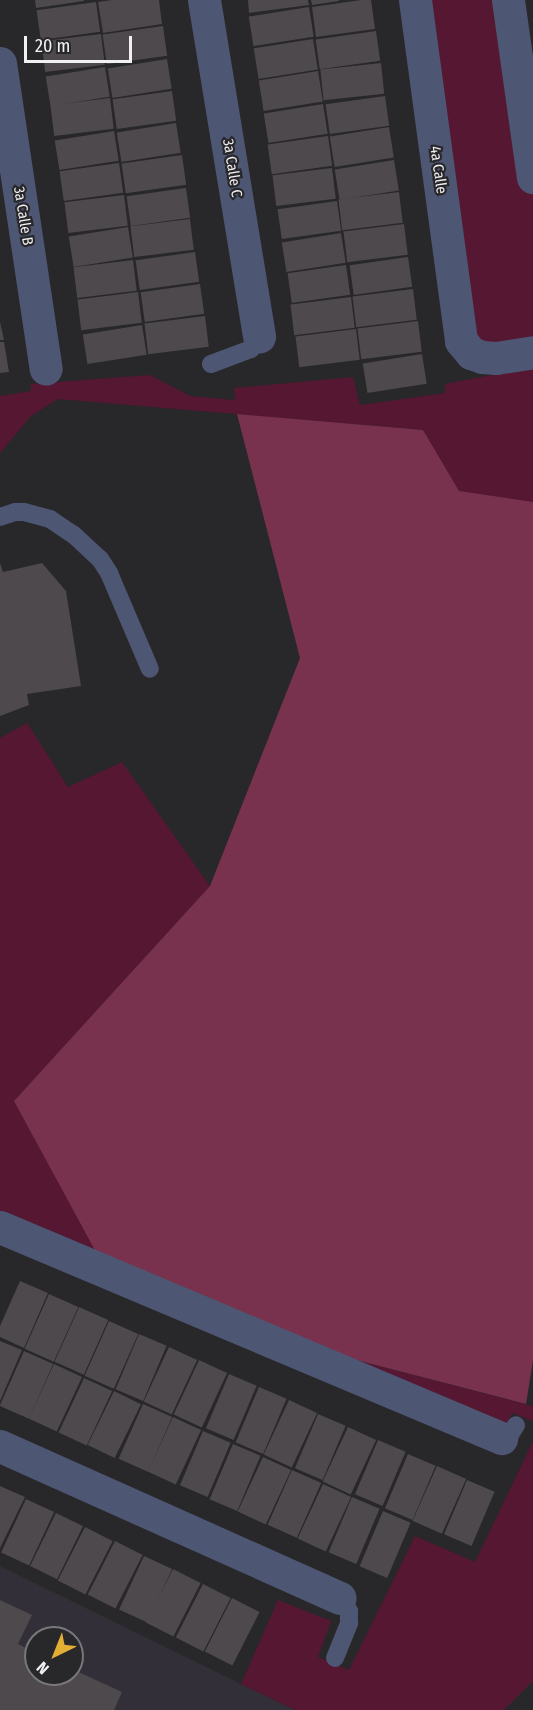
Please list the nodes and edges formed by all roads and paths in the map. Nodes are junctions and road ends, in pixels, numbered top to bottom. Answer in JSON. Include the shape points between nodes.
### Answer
{"nodes":[{"id":1,"x":204,"y":0,"type":"edge"},
{"id":2,"x":415,"y":0,"type":"edge"},
{"id":3,"x":508,"y":0,"type":"edge"},
{"id":4,"x":0,"y":63,"type":"edge"},
{"id":5,"x":533,"y":177,"type":"edge"},
{"id":6,"x":259,"y":336,"type":"joint"},
{"id":7,"x":533,"y":352,"type":"edge"},
{"id":8,"x":211,"y":364,"type":"dead end"},
{"id":9,"x":46,"y":369,"type":"dead end"},
{"id":10,"x":0,"y":517,"type":"edge"},
{"id":11,"x":150,"y":669,"type":"dead end"},
{"id":12,"x":0,"y":1227,"type":"edge"},
{"id":13,"x":509,"y":1432,"type":"dead end"},
{"id":14,"x":0,"y":1446,"type":"edge"},
{"id":15,"x":340,"y":1598,"type":"joint"},
{"id":16,"x":335,"y":1658,"type":"dead end"}],
"edges":[{"from":1,"to":6,"type":"street","name":"3a Calle C"},
{"from":2,"to":7,"type":"street","name":"4a Calle","via":[[461,341],[482,357]]},
{"from":3,"to":5,"type":"street"},
{"from":4,"to":9,"type":"street","name":"3a Calle B"},
{"from":6,"to":8,"type":"lane","via":[[251,349]]},
{"from":10,"to":11,"type":"lane","via":[[24,512],[50,519],[100,559]]},
{"from":12,"to":13,"type":"street"},
{"from":14,"to":15,"type":"street"},
{"from":15,"to":16,"type":"lane","via":[[349,1611],[349,1623]]}]}
